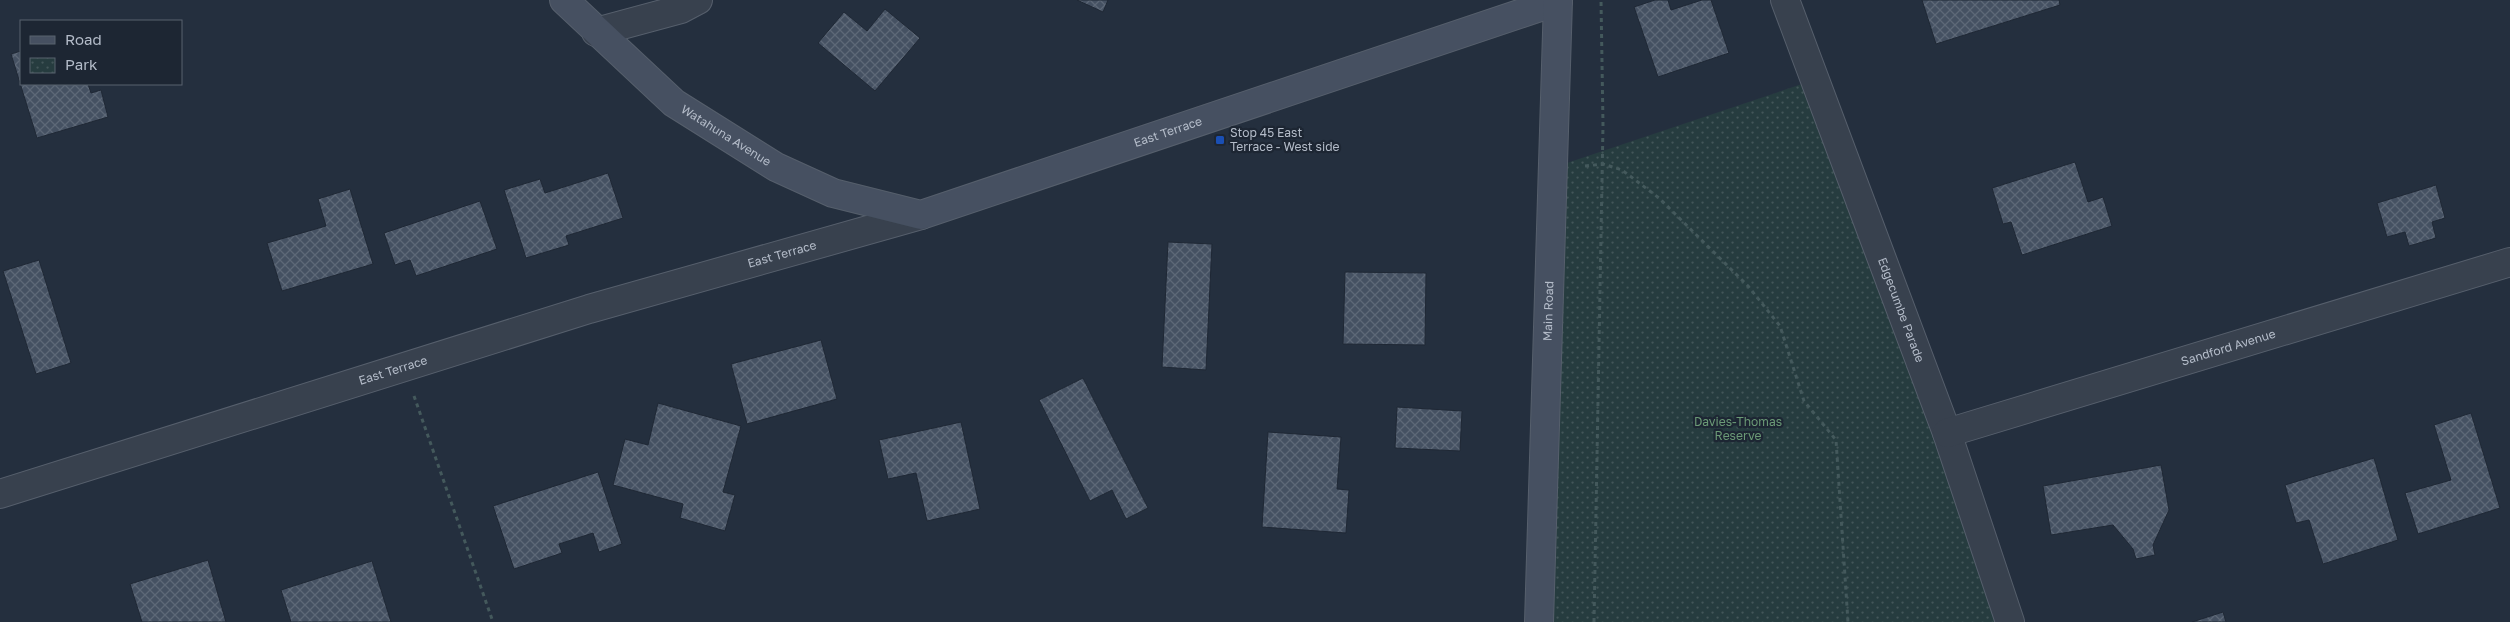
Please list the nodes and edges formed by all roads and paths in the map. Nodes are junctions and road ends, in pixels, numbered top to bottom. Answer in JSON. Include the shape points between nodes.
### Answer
{"nodes":[{"id":1,"x":564,"y":0,"type":"edge"},
{"id":2,"x":698,"y":0,"type":"edge"},
{"id":3,"x":1558,"y":0,"type":"edge"},
{"id":4,"x":1601,"y":0,"type":"edge"},
{"id":5,"x":1785,"y":0,"type":"edge"},
{"id":6,"x":596,"y":32,"type":"junction"},
{"id":7,"x":1603,"y":164,"type":"junction"},
{"id":8,"x":1552,"y":168,"type":"junction"},
{"id":9,"x":922,"y":215,"type":"junction"},
{"id":10,"x":2510,"y":262,"type":"edge"},
{"id":11,"x":404,"y":367,"type":"junction"},
{"id":12,"x":1947,"y":433,"type":"junction"},
{"id":13,"x":0,"y":494,"type":"edge"},
{"id":14,"x":493,"y":622,"type":"edge"},
{"id":15,"x":1539,"y":622,"type":"edge"},
{"id":16,"x":1594,"y":622,"type":"edge"},
{"id":17,"x":1848,"y":622,"type":"edge"},
{"id":18,"x":2010,"y":622,"type":"edge"}],
"edges":[{"from":1,"to":6,"type":"street","name":"Watahuna Avenue"},
{"from":2,"to":6,"type":"street","via":[[681,9]]},
{"from":3,"to":8,"type":"street","name":"Main Road"},
{"from":3,"to":9,"type":"street","name":"East Terrace"},
{"from":4,"to":7,"type":"path"},
{"from":5,"to":12,"type":"street","name":"Edgecumbe Parade"},
{"from":6,"to":9,"type":"street","name":"Watahuna Avenue","via":[[674,102],[776,167],[833,193]]},
{"from":7,"to":8,"type":"path"},
{"from":7,"to":16,"type":"path"},
{"from":7,"to":17,"type":"path","via":[[1622,170],[1659,198],[1748,286],[1780,326],[1804,401],[1836,440]]},
{"from":8,"to":15,"type":"street","name":"Main Road"},
{"from":9,"to":11,"type":"street","name":"East Terrace","via":[[589,310]]},
{"from":10,"to":12,"type":"street","name":"Sandford Avenue"},
{"from":11,"to":13,"type":"street","name":"East Terrace"},
{"from":11,"to":14,"type":"path"},
{"from":12,"to":18,"type":"street","name":"Edgecumbe Parade"}]}
